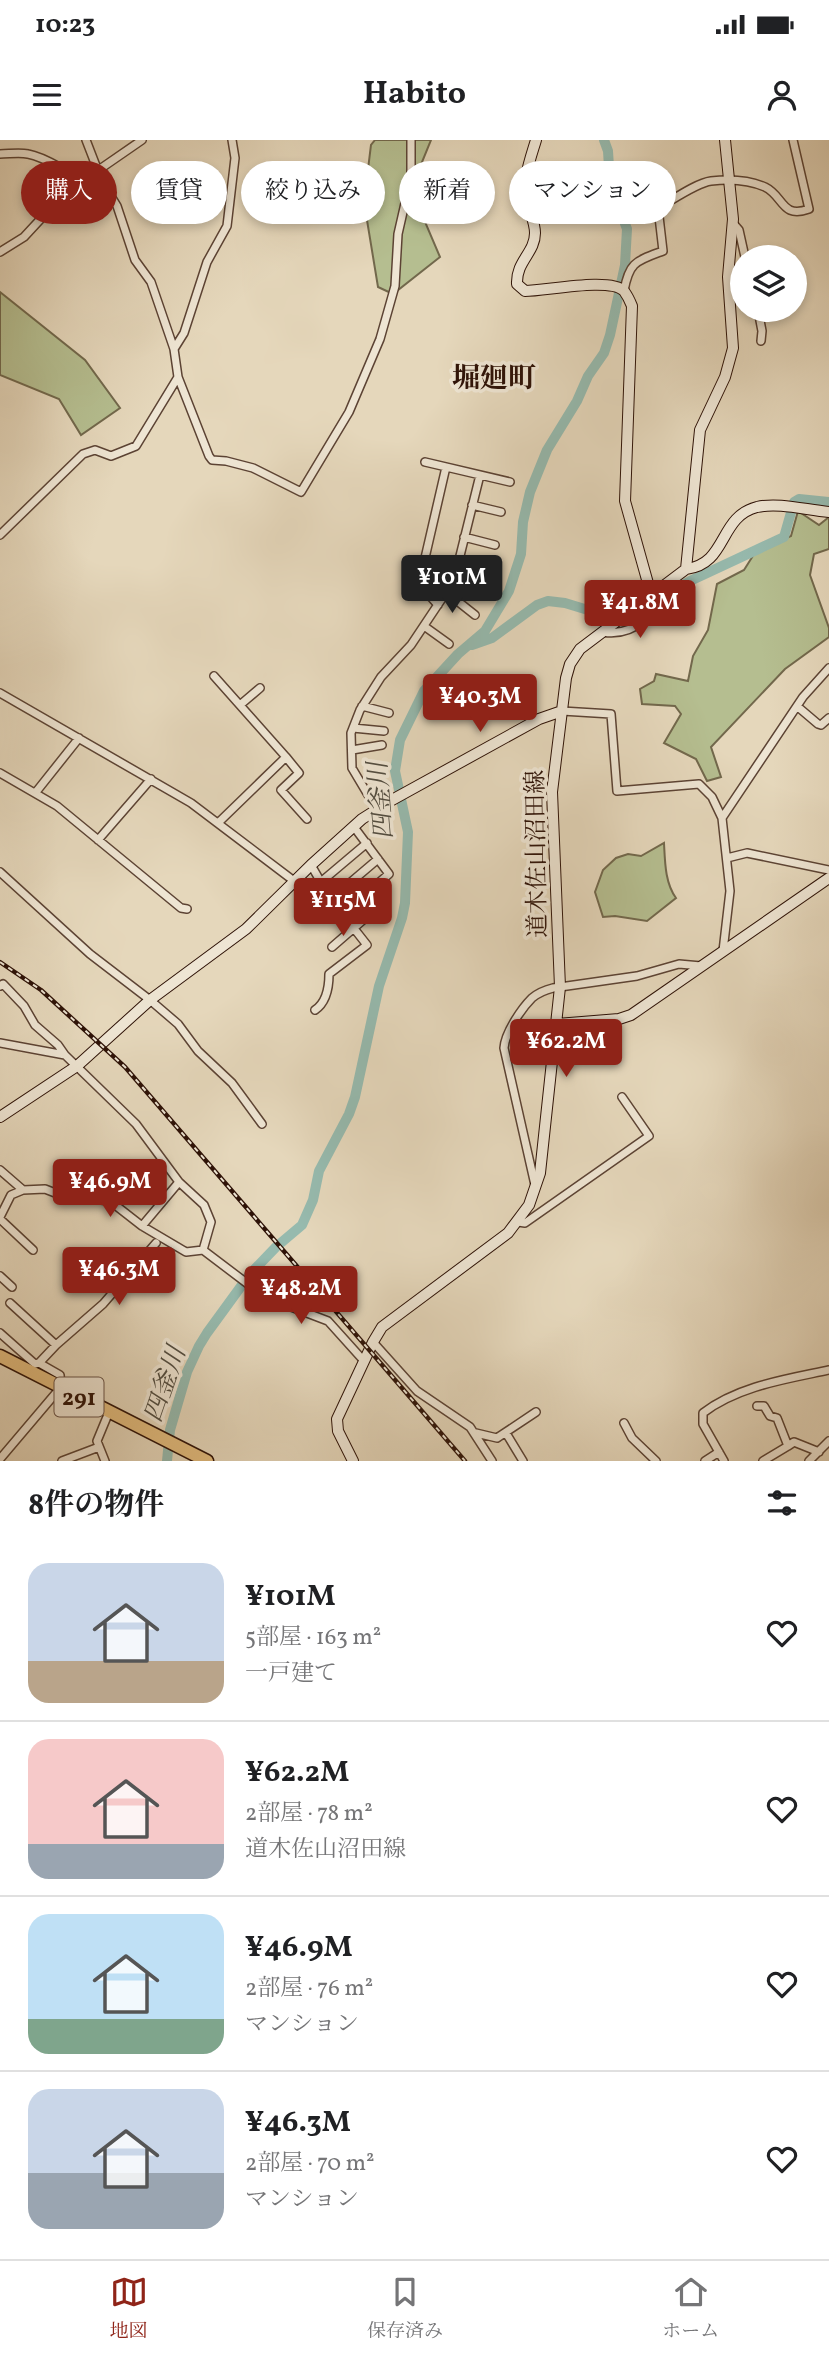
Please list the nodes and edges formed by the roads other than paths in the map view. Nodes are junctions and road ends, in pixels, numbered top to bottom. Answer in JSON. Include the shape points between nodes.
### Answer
{"nodes":[{"id":1,"x":86,"y":140,"type":"edge"},
{"id":2,"x":142,"y":140,"type":"edge"},
{"id":3,"x":232,"y":140,"type":"edge"},
{"id":4,"x":411,"y":140,"type":"edge"},
{"id":5,"x":536,"y":140,"type":"edge"},
{"id":6,"x":725,"y":140,"type":"edge"},
{"id":7,"x":793,"y":140,"type":"edge"},
{"id":8,"x":0,"y":155,"type":"edge"},
{"id":9,"x":46,"y":161,"type":"edge"},
{"id":10,"x":94,"y":161,"type":"edge"},
{"id":11,"x":114,"y":161,"type":"edge"},
{"id":12,"x":730,"y":181,"type":"junction"},
{"id":13,"x":117,"y":206,"type":"edge"},
{"id":14,"x":733,"y":223,"type":"junction"},
{"id":15,"x":36,"y":224,"type":"edge"},
{"id":16,"x":742,"y":245,"type":"edge"},
{"id":17,"x":0,"y":252,"type":"edge"},
{"id":18,"x":624,"y":291,"type":"junction"},
{"id":19,"x":760,"y":322,"type":"edge"},
{"id":20,"x":761,"y":341,"type":"dead end"},
{"id":21,"x":174,"y":349,"type":"junction"},
{"id":22,"x":178,"y":377,"type":"junction"},
{"id":23,"x":425,"y":461,"type":"dead end"},
{"id":24,"x":446,"y":467,"type":"junction"},
{"id":25,"x":480,"y":475,"type":"junction"},
{"id":26,"x":510,"y":482,"type":"dead end"},
{"id":27,"x":472,"y":505,"type":"junction"},
{"id":28,"x":501,"y":512,"type":"dead end"},
{"id":29,"x":829,"y":512,"type":"edge"},
{"id":30,"x":0,"y":535,"type":"edge"},
{"id":31,"x":464,"y":537,"type":"junction"},
{"id":32,"x":495,"y":545,"type":"dead end"},
{"id":33,"x":456,"y":568,"type":"junction"},
{"id":34,"x":686,"y":569,"type":"junction"},
{"id":35,"x":489,"y":575,"type":"dead end"},
{"id":36,"x":446,"y":592,"type":"junction"},
{"id":37,"x":650,"y":596,"type":"junction"},
{"id":38,"x":438,"y":605,"type":"junction"},
{"id":39,"x":475,"y":615,"type":"dead end"},
{"id":40,"x":424,"y":626,"type":"junction"},
{"id":41,"x":602,"y":632,"type":"junction"},
{"id":42,"x":449,"y":644,"type":"dead end"},
{"id":43,"x":829,"y":667,"type":"edge"},
{"id":44,"x":214,"y":676,"type":"dead end"},
{"id":45,"x":260,"y":688,"type":"dead end"},
{"id":46,"x":0,"y":693,"type":"edge"},
{"id":47,"x":240,"y":705,"type":"junction"},
{"id":48,"x":362,"y":706,"type":"junction"},
{"id":49,"x":798,"y":707,"type":"junction"},
{"id":50,"x":562,"y":711,"type":"junction"},
{"id":51,"x":389,"y":713,"type":"dead end"},
{"id":52,"x":829,"y":718,"type":"edge"},
{"id":53,"x":353,"y":728,"type":"junction"},
{"id":54,"x":384,"y":731,"type":"dead end"},
{"id":55,"x":79,"y":738,"type":"junction"},
{"id":56,"x":383,"y":745,"type":"dead end"},
{"id":57,"x":352,"y":750,"type":"junction"},
{"id":58,"x":285,"y":757,"type":"junction"},
{"id":59,"x":0,"y":774,"type":"edge"},
{"id":60,"x":151,"y":779,"type":"junction"},
{"id":61,"x":36,"y":792,"type":"junction"},
{"id":62,"x":376,"y":810,"type":"junction"},
{"id":63,"x":722,"y":818,"type":"junction"},
{"id":64,"x":307,"y":819,"type":"dead end"},
{"id":65,"x":218,"y":823,"type":"junction"},
{"id":66,"x":354,"y":827,"type":"junction"},
{"id":67,"x":98,"y":841,"type":"junction"},
{"id":68,"x":367,"y":843,"type":"junction"},
{"id":69,"x":727,"y":858,"type":"junction"},
{"id":70,"x":378,"y":859,"type":"junction"},
{"id":71,"x":311,"y":864,"type":"junction"},
{"id":72,"x":829,"y":870,"type":"edge"},
{"id":73,"x":0,"y":872,"type":"edge"},
{"id":74,"x":829,"y":878,"type":"edge"},
{"id":75,"x":294,"y":881,"type":"junction"},
{"id":76,"x":322,"y":881,"type":"junction"},
{"id":77,"x":331,"y":899,"type":"junction"},
{"id":78,"x":378,"y":906,"type":"dead end"},
{"id":79,"x":187,"y":909,"type":"dead end"},
{"id":80,"x":342,"y":914,"type":"junction"},
{"id":81,"x":353,"y":928,"type":"junction"},
{"id":82,"x":332,"y":947,"type":"dead end"},
{"id":83,"x":723,"y":951,"type":"junction"},
{"id":84,"x":701,"y":966,"type":"junction"},
{"id":85,"x":0,"y":986,"type":"edge"},
{"id":86,"x":560,"y":987,"type":"junction"},
{"id":87,"x":150,"y":999,"type":"junction"},
{"id":88,"x":315,"y":1010,"type":"dead end"},
{"id":89,"x":557,"y":1024,"type":"junction"},
{"id":90,"x":0,"y":1043,"type":"edge"},
{"id":91,"x":65,"y":1055,"type":"junction"},
{"id":92,"x":77,"y":1066,"type":"junction"},
{"id":93,"x":622,"y":1097,"type":"dead end"},
{"id":94,"x":0,"y":1117,"type":"edge"},
{"id":95,"x":262,"y":1124,"type":"dead end"},
{"id":96,"x":0,"y":1170,"type":"edge"},
{"id":97,"x":179,"y":1182,"type":"junction"},
{"id":98,"x":536,"y":1189,"type":"junction"},
{"id":99,"x":23,"y":1190,"type":"junction"},
{"id":100,"x":0,"y":1218,"type":"edge"},
{"id":101,"x":518,"y":1222,"type":"junction"},
{"id":102,"x":142,"y":1226,"type":"junction"},
{"id":103,"x":156,"y":1243,"type":"dead end"},
{"id":104,"x":33,"y":1250,"type":"dead end"},
{"id":105,"x":203,"y":1250,"type":"junction"},
{"id":106,"x":0,"y":1276,"type":"edge"},
{"id":107,"x":12,"y":1287,"type":"dead end"},
{"id":108,"x":10,"y":1303,"type":"dead end"},
{"id":109,"x":0,"y":1333,"type":"edge"},
{"id":110,"x":373,"y":1342,"type":"junction"},
{"id":111,"x":56,"y":1345,"type":"junction"},
{"id":112,"x":0,"y":1356,"type":"edge"},
{"id":113,"x":364,"y":1361,"type":"junction"},
{"id":114,"x":39,"y":1363,"type":"junction"},
{"id":115,"x":829,"y":1370,"type":"edge"},
{"id":116,"x":61,"y":1387,"type":"junction"},
{"id":117,"x":757,"y":1406,"type":"dead end"},
{"id":118,"x":109,"y":1412,"type":"junction"},
{"id":119,"x":536,"y":1412,"type":"dead end"},
{"id":120,"x":624,"y":1423,"type":"dead end"},
{"id":121,"x":475,"y":1432,"type":"junction"},
{"id":122,"x":506,"y":1433,"type":"junction"},
{"id":123,"x":829,"y":1441,"type":"edge"},
{"id":124,"x":788,"y":1446,"type":"junction"},
{"id":125,"x":99,"y":1447,"type":"junction"},
{"id":126,"x":819,"y":1451,"type":"junction"},
{"id":127,"x":719,"y":1452,"type":"junction"},
{"id":128,"x":0,"y":1459,"type":"edge"},
{"id":129,"x":62,"y":1461,"type":"edge"},
{"id":130,"x":105,"y":1461,"type":"edge"},
{"id":131,"x":207,"y":1461,"type":"edge"},
{"id":132,"x":353,"y":1461,"type":"edge"},
{"id":133,"x":492,"y":1461,"type":"edge"},
{"id":134,"x":523,"y":1461,"type":"edge"},
{"id":135,"x":656,"y":1461,"type":"edge"},
{"id":136,"x":705,"y":1461,"type":"edge"},
{"id":137,"x":724,"y":1461,"type":"edge"},
{"id":138,"x":763,"y":1461,"type":"edge"},
{"id":139,"x":808,"y":1461,"type":"edge"}],
"edges":[{"from":1,"to":10,"type":"street"},
{"from":2,"to":11,"type":"street"},
{"from":3,"to":21,"type":"street","via":[[235,158],[227,226],[207,262],[184,333]]},
{"from":4,"to":22,"type":"street","via":[[411,177],[398,234],[395,286],[380,339],[349,412],[301,492],[253,468],[212,460]]},
{"from":5,"to":18,"type":"street","via":[[525,180],[535,233],[517,272],[517,284],[525,291],[616,286]]},
{"from":6,"to":12,"type":"street"},
{"from":7,"to":12,"type":"street","via":[[809,209],[796,213],[764,187]]},
{"from":8,"to":9,"type":"street","via":[[23,153]]},
{"from":12,"to":14,"type":"street"},
{"from":12,"to":18,"type":"street","via":[[708,182],[658,208],[663,251],[627,272]]},
{"from":13,"to":21,"type":"street"},
{"from":14,"to":16,"type":"street"},
{"from":14,"to":34,"type":"street","via":[[728,277],[733,348],[726,377],[700,430]]},
{"from":15,"to":17,"type":"street"},
{"from":18,"to":37,"type":"street","via":[[632,306],[625,501]]},
{"from":19,"to":20,"type":"street"},
{"from":21,"to":22,"type":"street"},
{"from":22,"to":30,"type":"street","via":[[136,446],[111,456],[95,450],[81,455]]},
{"from":23,"to":24,"type":"street"},
{"from":24,"to":25,"type":"street"},
{"from":24,"to":38,"type":"street","via":[[419,584]]},
{"from":25,"to":26,"type":"street"},
{"from":25,"to":27,"type":"street"},
{"from":27,"to":28,"type":"street"},
{"from":27,"to":31,"type":"street"},
{"from":29,"to":34,"type":"street","name":"道木佐山沼田線","via":[[767,506],[750,509],[733,522],[712,558]]},
{"from":31,"to":32,"type":"street"},
{"from":31,"to":33,"type":"street"},
{"from":33,"to":35,"type":"street"},
{"from":33,"to":36,"type":"street"},
{"from":34,"to":37,"type":"street","name":"道木佐山沼田線"},
{"from":36,"to":38,"type":"street"},
{"from":36,"to":39,"type":"street"},
{"from":37,"to":41,"type":"street","name":"道木佐山沼田線"},
{"from":37,"to":41,"type":"street","via":[[647,619],[637,626]]},
{"from":38,"to":40,"type":"street"},
{"from":40,"to":42,"type":"street"},
{"from":40,"to":48,"type":"street"},
{"from":41,"to":50,"type":"street","name":"道木佐山沼田線","via":[[580,649],[570,664]]},
{"from":43,"to":49,"type":"street"},
{"from":44,"to":47,"type":"street"},
{"from":45,"to":47,"type":"street"},
{"from":46,"to":55,"type":"street"},
{"from":47,"to":58,"type":"street"},
{"from":48,"to":51,"type":"street"},
{"from":48,"to":53,"type":"street"},
{"from":49,"to":52,"type":"street","via":[[818,724]]},
{"from":49,"to":63,"type":"street"},
{"from":50,"to":62,"type":"street"},
{"from":50,"to":63,"type":"street","via":[[611,714],[617,791],[699,784]]},
{"from":50,"to":86,"type":"street","name":"道木佐山沼田線","via":[[552,792]]},
{"from":53,"to":54,"type":"street"},
{"from":53,"to":57,"type":"street"},
{"from":55,"to":60,"type":"street"},
{"from":55,"to":61,"type":"street"},
{"from":56,"to":57,"type":"street"},
{"from":57,"to":62,"type":"street","via":[[352,768]]},
{"from":58,"to":64,"type":"street","via":[[299,773],[281,790]]},
{"from":58,"to":65,"type":"street"},
{"from":59,"to":61,"type":"street"},
{"from":60,"to":65,"type":"street"},
{"from":60,"to":67,"type":"street"},
{"from":61,"to":67,"type":"street"},
{"from":62,"to":66,"type":"street"},
{"from":63,"to":69,"type":"street"},
{"from":65,"to":75,"type":"street"},
{"from":66,"to":68,"type":"street"},
{"from":66,"to":71,"type":"street"},
{"from":67,"to":79,"type":"street"},
{"from":68,"to":70,"type":"street"},
{"from":68,"to":76,"type":"street"},
{"from":69,"to":72,"type":"street","via":[[753,854]]},
{"from":69,"to":83,"type":"street","via":[[730,900]]},
{"from":70,"to":77,"type":"street"},
{"from":70,"to":80,"type":"street","via":[[389,874]]},
{"from":71,"to":75,"type":"street"},
{"from":71,"to":76,"type":"street"},
{"from":73,"to":87,"type":"street","via":[[90,954]]},
{"from":74,"to":83,"type":"street"},
{"from":75,"to":87,"type":"street","via":[[244,931]]},
{"from":76,"to":77,"type":"street"},
{"from":77,"to":80,"type":"street"},
{"from":78,"to":81,"type":"street"},
{"from":80,"to":81,"type":"street"},
{"from":81,"to":82,"type":"street"},
{"from":81,"to":88,"type":"street","via":[[367,945],[329,974],[329,988]]},
{"from":83,"to":84,"type":"street"},
{"from":84,"to":86,"type":"street","via":[[679,964],[637,976]]},
{"from":84,"to":89,"type":"street","via":[[631,1015]]},
{"from":85,"to":91,"type":"street","via":[[24,1006]]},
{"from":86,"to":89,"type":"street","name":"道木佐山沼田線"},
{"from":86,"to":98,"type":"street","via":[[533,997],[505,1039]]},
{"from":87,"to":92,"type":"street"},
{"from":87,"to":95,"type":"street","via":[[232,1083]]},
{"from":89,"to":98,"type":"street","name":"道木佐山沼田線"},
{"from":90,"to":91,"type":"street"},
{"from":91,"to":92,"type":"street"},
{"from":92,"to":94,"type":"street"},
{"from":92,"to":97,"type":"street","via":[[136,1124]]},
{"from":93,"to":101,"type":"street","via":[[649,1136],[525,1223]]},
{"from":96,"to":99,"type":"street"},
{"from":97,"to":102,"type":"street"},
{"from":97,"to":105,"type":"street","via":[[204,1205],[211,1222]]},
{"from":98,"to":101,"type":"street","name":"道木佐山沼田線"},
{"from":99,"to":100,"type":"street","via":[[11,1195]]},
{"from":99,"to":102,"type":"street","via":[[45,1189],[63,1196],[110,1201]]},
{"from":100,"to":104,"type":"street"},
{"from":101,"to":110,"type":"street","name":"道木佐山沼田線","via":[[388,1321]]},
{"from":102,"to":105,"type":"street","via":[[186,1252]]},
{"from":103,"to":111,"type":"street","via":[[103,1304]]},
{"from":105,"to":113,"type":"street","via":[[265,1297],[328,1321]]},
{"from":106,"to":107,"type":"street"},
{"from":108,"to":111,"type":"street"},
{"from":109,"to":114,"type":"street"},
{"from":110,"to":113,"type":"street","name":"道木佐山沼田線"},
{"from":110,"to":121,"type":"street","via":[[407,1382]]},
{"from":111,"to":114,"type":"street"},
{"from":112,"to":116,"type":"highway","number":"291"},
{"from":113,"to":132,"type":"street","name":"道木佐山沼田線","via":[[337,1419]]},
{"from":114,"to":116,"type":"street","via":[[60,1375]]},
{"from":115,"to":127,"type":"street","via":[[762,1386],[703,1413],[703,1424]]},
{"from":116,"to":118,"type":"highway","number":"291"},
{"from":116,"to":128,"type":"street"},
{"from":117,"to":124,"type":"street","via":[[764,1406],[777,1418]]},
{"from":118,"to":125,"type":"street"},
{"from":118,"to":131,"type":"highway","number":"291"},
{"from":119,"to":122,"type":"street"},
{"from":120,"to":135,"type":"street","via":[[632,1438]]},
{"from":121,"to":122,"type":"street","via":[[497,1438]]},
{"from":121,"to":133,"type":"street"},
{"from":122,"to":134,"type":"street"},
{"from":123,"to":126,"type":"street"},
{"from":124,"to":126,"type":"street","via":[[794,1442]]},
{"from":124,"to":138,"type":"street"},
{"from":125,"to":129,"type":"street"},
{"from":125,"to":130,"type":"street"},
{"from":126,"to":139,"type":"street"},
{"from":127,"to":136,"type":"street"},
{"from":127,"to":137,"type":"street"}]}
